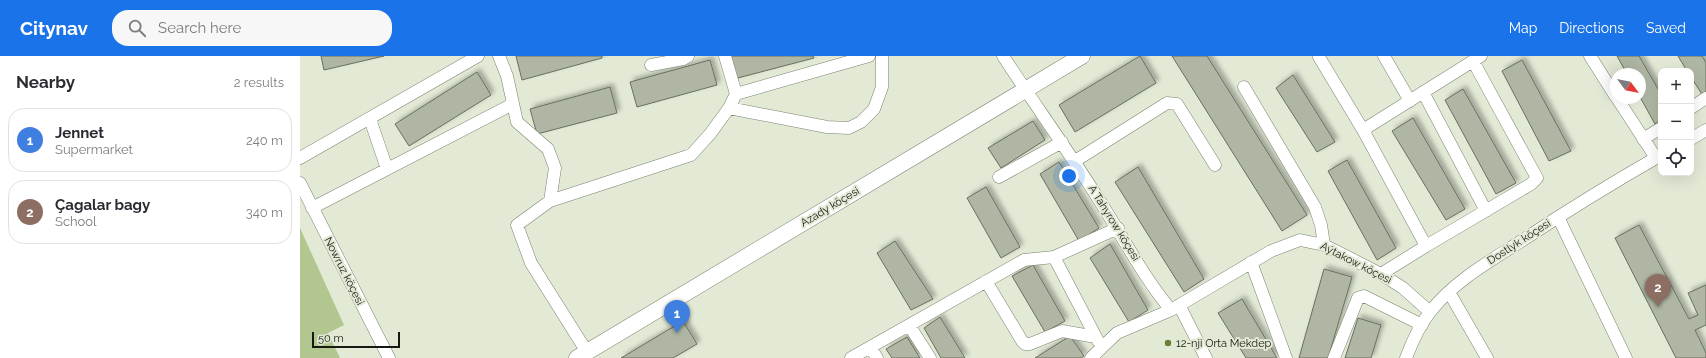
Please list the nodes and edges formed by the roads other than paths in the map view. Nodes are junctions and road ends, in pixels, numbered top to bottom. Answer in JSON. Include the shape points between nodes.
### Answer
{"nodes":[{"id":1,"x":478,"y":56,"type":"edge"},
{"id":2,"x":499,"y":56,"type":"edge"},
{"id":3,"x":688,"y":56,"type":"edge"},
{"id":4,"x":725,"y":56,"type":"edge"},
{"id":5,"x":869,"y":56,"type":"edge"},
{"id":6,"x":882,"y":56,"type":"edge"},
{"id":7,"x":1003,"y":56,"type":"edge"},
{"id":8,"x":1082,"y":56,"type":"edge"},
{"id":9,"x":1384,"y":56,"type":"edge"},
{"id":10,"x":1590,"y":56,"type":"edge"},
{"id":11,"x":1319,"y":57,"type":"edge"},
{"id":12,"x":1477,"y":58,"type":"edge"},
{"id":13,"x":652,"y":65,"type":"dead end"},
{"id":14,"x":1244,"y":87,"type":"dead end"},
{"id":15,"x":1610,"y":88,"type":"edge"},
{"id":16,"x":1025,"y":90,"type":"junction"},
{"id":17,"x":1423,"y":92,"type":"junction"},
{"id":18,"x":736,"y":94,"type":"junction"},
{"id":19,"x":1706,"y":98,"type":"edge"},
{"id":20,"x":1410,"y":101,"type":"junction"},
{"id":21,"x":513,"y":104,"type":"junction"},
{"id":22,"x":1621,"y":104,"type":"edge"},
{"id":23,"x":1694,"y":106,"type":"edge"},
{"id":24,"x":729,"y":108,"type":"junction"},
{"id":25,"x":370,"y":119,"type":"junction"},
{"id":26,"x":1363,"y":130,"type":"junction"},
{"id":27,"x":1658,"y":130,"type":"edge"},
{"id":28,"x":1706,"y":130,"type":"edge"},
{"id":29,"x":1694,"y":137,"type":"edge"},
{"id":30,"x":1644,"y":139,"type":"junction"},
{"id":31,"x":1062,"y":142,"type":"junction"},
{"id":32,"x":1658,"y":157,"type":"edge"},
{"id":33,"x":300,"y":158,"type":"edge"},
{"id":34,"x":1075,"y":161,"type":"junction"},
{"id":35,"x":1215,"y":165,"type":"dead end"},
{"id":36,"x":387,"y":169,"type":"junction"},
{"id":37,"x":999,"y":177,"type":"dead end"},
{"id":38,"x":300,"y":183,"type":"edge"},
{"id":39,"x":550,"y":200,"type":"junction"},
{"id":40,"x":312,"y":208,"type":"junction"},
{"id":41,"x":1486,"y":211,"type":"junction"},
{"id":42,"x":1558,"y":217,"type":"junction"},
{"id":43,"x":1118,"y":228,"type":"junction"},
{"id":44,"x":1324,"y":245,"type":"junction"},
{"id":45,"x":1426,"y":246,"type":"junction"},
{"id":46,"x":1054,"y":257,"type":"junction"},
{"id":47,"x":1251,"y":262,"type":"junction"},
{"id":48,"x":1380,"y":274,"type":"junction"},
{"id":49,"x":986,"y":281,"type":"junction"},
{"id":50,"x":1449,"y":292,"type":"junction"},
{"id":51,"x":1175,"y":308,"type":"junction"},
{"id":52,"x":1430,"y":312,"type":"junction"},
{"id":53,"x":909,"y":325,"type":"junction"},
{"id":54,"x":1422,"y":325,"type":"junction"},
{"id":55,"x":1099,"y":342,"type":"junction"},
{"id":56,"x":870,"y":347,"type":"junction"},
{"id":57,"x":582,"y":355,"type":"edge"},
{"id":58,"x":389,"y":358,"type":"edge"},
{"id":59,"x":851,"y":358,"type":"edge"},
{"id":60,"x":876,"y":358,"type":"edge"},
{"id":61,"x":930,"y":358,"type":"edge"},
{"id":62,"x":1091,"y":358,"type":"edge"},
{"id":63,"x":1206,"y":358,"type":"edge"},
{"id":64,"x":1286,"y":358,"type":"edge"},
{"id":65,"x":1334,"y":358,"type":"edge"},
{"id":66,"x":1406,"y":358,"type":"edge"},
{"id":67,"x":1487,"y":358,"type":"edge"},
{"id":68,"x":1626,"y":358,"type":"edge"}],
"edges":[{"from":1,"to":25,"type":"street"},
{"from":2,"to":21,"type":"street","via":[[507,76]]},
{"from":3,"to":13,"type":"street"},
{"from":4,"to":18,"type":"street"},
{"from":5,"to":18,"type":"street"},
{"from":6,"to":24,"type":"street","via":[[882,87],[874,109],[861,122],[849,128],[827,127]]},
{"from":7,"to":16,"type":"street","name":"A Tahyrow köçesi"},
{"from":8,"to":16,"type":"main road","name":"Azady köçesi"},
{"from":9,"to":20,"type":"street"},
{"from":10,"to":15,"type":"street"},
{"from":11,"to":26,"type":"street"},
{"from":12,"to":17,"type":"street"},
{"from":12,"to":41,"type":"street","via":[[1536,178],[1531,184]]},
{"from":14,"to":44,"type":"street","via":[[1316,207]]},
{"from":16,"to":31,"type":"street","name":"A Tahyrow köçesi"},
{"from":16,"to":57,"type":"main road","name":"Azady köçesi"},
{"from":17,"to":20,"type":"street"},
{"from":17,"to":41,"type":"street"},
{"from":18,"to":24,"type":"street"},
{"from":19,"to":23,"type":"street"},
{"from":20,"to":26,"type":"street"},
{"from":21,"to":36,"type":"street"},
{"from":21,"to":39,"type":"street","via":[[517,122],[548,149],[555,168]]},
{"from":22,"to":30,"type":"street"},
{"from":24,"to":39,"type":"street","via":[[691,155]]},
{"from":25,"to":33,"type":"street"},
{"from":25,"to":36,"type":"street"},
{"from":26,"to":45,"type":"street"},
{"from":27,"to":30,"type":"street"},
{"from":28,"to":29,"type":"street"},
{"from":30,"to":32,"type":"street"},
{"from":31,"to":34,"type":"street","name":"A Tahyrow köçesi"},
{"from":31,"to":37,"type":"street"},
{"from":32,"to":42,"type":"street","name":"Dostlyk köçesi"},
{"from":34,"to":35,"type":"street","via":[[1167,103],[1177,104]]},
{"from":34,"to":43,"type":"street","name":"A Tahyrow köçesi"},
{"from":36,"to":40,"type":"street"},
{"from":38,"to":40,"type":"street","name":"Nowruz köçesi"},
{"from":39,"to":57,"type":"street","via":[[517,225],[531,263]]},
{"from":40,"to":58,"type":"street","name":"Nowruz köçesi"},
{"from":41,"to":45,"type":"street"},
{"from":42,"to":50,"type":"street","name":"Dostlyk köçesi","via":[[1471,274]]},
{"from":42,"to":68,"type":"street"},
{"from":43,"to":46,"type":"street"},
{"from":43,"to":51,"type":"street","name":"A Tahyrow köçesi","via":[[1154,291]]},
{"from":44,"to":47,"type":"street","name":"Aýtakow köçesi","via":[[1300,240]]},
{"from":44,"to":48,"type":"street","name":"Aýtakow köçesi"},
{"from":45,"to":48,"type":"street"},
{"from":46,"to":49,"type":"street","via":[[1024,260]]},
{"from":46,"to":55,"type":"street"},
{"from":47,"to":51,"type":"street","name":"Aýtakow köçesi"},
{"from":47,"to":64,"type":"street"},
{"from":48,"to":52,"type":"street","name":"Aýtakow köçesi","via":[[1403,288]]},
{"from":49,"to":53,"type":"street"},
{"from":49,"to":55,"type":"street","via":[[1025,344],[1062,331]]},
{"from":50,"to":52,"type":"street","name":"Dostlyk köçesi"},
{"from":50,"to":67,"type":"street"},
{"from":51,"to":55,"type":"street","name":"Aýtakow köçesi"},
{"from":51,"to":63,"type":"street","name":"A Tahyrow köçesi"},
{"from":52,"to":54,"type":"street","name":"Dostlyk köçesi"},
{"from":53,"to":56,"type":"street"},
{"from":53,"to":61,"type":"street"},
{"from":54,"to":65,"type":"street","via":[[1364,296],[1358,298]]},
{"from":54,"to":66,"type":"street","name":"Dostlyk köçesi"},
{"from":55,"to":62,"type":"street","name":"Aýtakow köçesi"},
{"from":56,"to":59,"type":"street"},
{"from":56,"to":60,"type":"street"}]}
